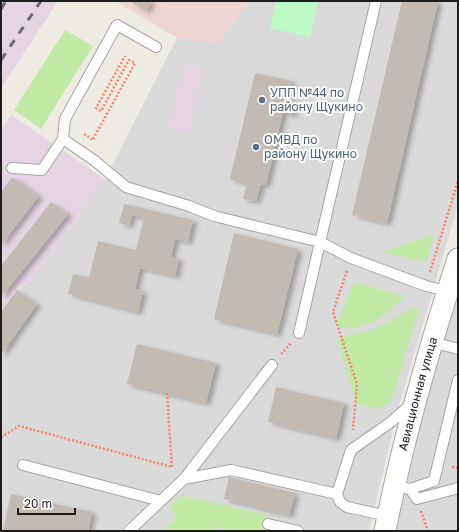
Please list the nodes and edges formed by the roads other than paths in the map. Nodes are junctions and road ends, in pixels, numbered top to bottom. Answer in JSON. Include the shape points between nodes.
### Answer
{"nodes":[{"id":1,"x":376,"y":1,"type":"edge"},
{"id":2,"x":156,"y":47,"type":"dead end"},
{"id":3,"x":63,"y":140,"type":"junction"},
{"id":4,"x":12,"y":168,"type":"dead end"},
{"id":5,"x":320,"y":242,"type":"junction"},
{"id":6,"x":458,"y":259,"type":"edge"},
{"id":7,"x":447,"y":291,"type":"junction"},
{"id":8,"x":299,"y":333,"type":"road end"},
{"id":9,"x":432,"y":342,"type":"junction"},
{"id":10,"x":458,"y":349,"type":"edge"},
{"id":11,"x":272,"y":365,"type":"road end"},
{"id":12,"x":458,"y":380,"type":"edge"},
{"id":13,"x":416,"y":399,"type":"junction"},
{"id":14,"x":23,"y":466,"type":"dead end"},
{"id":15,"x":184,"y":479,"type":"junction"},
{"id":16,"x":403,"y":488,"type":"junction"},
{"id":17,"x":458,"y":488,"type":"edge"},
{"id":18,"x":337,"y":494,"type":"junction"},
{"id":19,"x":161,"y":501,"type":"junction"},
{"id":20,"x":387,"y":523,"type":"edge"},
{"id":21,"x":268,"y":524,"type":"dead end"},
{"id":22,"x":129,"y":531,"type":"edge"},
{"id":23,"x":298,"y":531,"type":"edge"}],
"edges":[{"from":1,"to":5,"type":"lane"},
{"from":2,"to":3,"type":"lane","via":[[117,25],[65,119]]},
{"from":3,"to":4,"type":"lane","via":[[42,170]]},
{"from":3,"to":5,"type":"lane","via":[[95,160],[126,186],[214,216]]},
{"from":5,"to":7,"type":"lane","via":[[351,258],[426,286]]},
{"from":5,"to":8,"type":"lane"},
{"from":6,"to":7,"type":"street","name":"Авиационная улица"},
{"from":7,"to":9,"type":"street","name":"Авиационная улица"},
{"from":9,"to":10,"type":"lane"},
{"from":9,"to":13,"type":"street","name":"Авиационная улица"},
{"from":11,"to":15,"type":"lane"},
{"from":12,"to":16,"type":"lane","via":[[434,481]]},
{"from":13,"to":16,"type":"street","name":"Авиационная улица"},
{"from":13,"to":18,"type":"lane","via":[[391,422],[351,450]]},
{"from":14,"to":19,"type":"lane"},
{"from":15,"to":18,"type":"lane","via":[[230,470]]},
{"from":15,"to":19,"type":"lane"},
{"from":16,"to":17,"type":"lane","via":[[417,500]]},
{"from":16,"to":20,"type":"street","name":"Авиационная улица"},
{"from":18,"to":20,"type":"lane","via":[[340,502],[347,507]]},
{"from":19,"to":22,"type":"lane"},
{"from":21,"to":23,"type":"lane"}]}
